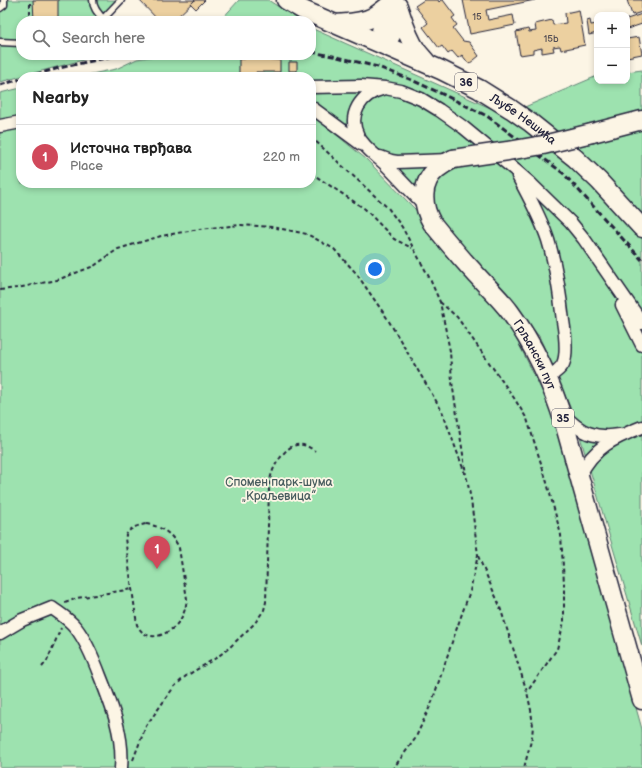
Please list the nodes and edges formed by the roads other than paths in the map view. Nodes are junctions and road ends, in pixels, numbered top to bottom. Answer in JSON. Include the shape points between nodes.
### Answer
{"nodes":[{"id":1,"x":4,"y":0,"type":"edge"},
{"id":2,"x":93,"y":0,"type":"edge"},
{"id":3,"x":121,"y":0,"type":"edge"},
{"id":4,"x":286,"y":0,"type":"edge"},
{"id":5,"x":396,"y":2,"type":"edge"},
{"id":6,"x":0,"y":8,"type":"edge"},
{"id":7,"x":100,"y":16,"type":"edge"},
{"id":8,"x":106,"y":16,"type":"edge"},
{"id":9,"x":335,"y":24,"type":"junction"},
{"id":10,"x":0,"y":42,"type":"edge"},
{"id":11,"x":16,"y":43,"type":"edge"},
{"id":12,"x":382,"y":44,"type":"junction"},
{"id":13,"x":429,"y":65,"type":"junction"},
{"id":14,"x":316,"y":87,"type":"edge"},
{"id":15,"x":385,"y":88,"type":"junction"},
{"id":16,"x":316,"y":111,"type":"edge"},
{"id":17,"x":642,"y":120,"type":"edge"},
{"id":18,"x":16,"y":123,"type":"edge"},
{"id":19,"x":0,"y":126,"type":"edge"},
{"id":20,"x":369,"y":150,"type":"junction"},
{"id":21,"x":453,"y":160,"type":"junction"},
{"id":22,"x":515,"y":170,"type":"junction"},
{"id":23,"x":425,"y":205,"type":"junction"},
{"id":24,"x":638,"y":225,"type":"edge"},
{"id":25,"x":608,"y":275,"type":"junction"},
{"id":26,"x":642,"y":322,"type":"edge"},
{"id":27,"x":642,"y":346,"type":"edge"},
{"id":28,"x":547,"y":378,"type":"junction"},
{"id":29,"x":561,"y":412,"type":"junction"},
{"id":30,"x":642,"y":427,"type":"edge"},
{"id":31,"x":623,"y":434,"type":"junction"},
{"id":32,"x":580,"y":475,"type":"junction"},
{"id":33,"x":0,"y":633,"type":"edge"},
{"id":34,"x":642,"y":700,"type":"edge"},
{"id":35,"x":127,"y":766,"type":"edge"}],
"edges":[{"from":1,"to":6,"type":"lane","via":[[4,5]]},
{"from":2,"to":7,"type":"lane"},
{"from":3,"to":8,"type":"lane"},
{"from":4,"to":9,"type":"main road","name":"Љубе Нешића","number":"36"},
{"from":5,"to":9,"type":"main road","via":[[363,21]]},
{"from":5,"to":12,"type":"street","via":[[384,16],[379,38]]},
{"from":5,"to":13,"type":"main road","via":[[412,43]]},
{"from":9,"to":12,"type":"main road","name":"Љубе Нешића","number":"36"},
{"from":10,"to":11,"type":"lane"},
{"from":12,"to":13,"type":"main road","name":"Љубе Нешића","number":"36"},
{"from":13,"to":24,"type":"main road","name":"Љубе Нешића","number":"36","via":[[479,89],[560,145],[599,181]]},
{"from":14,"to":15,"type":"street"},
{"from":15,"to":20,"type":"street","via":[[367,95],[360,102],[355,114],[357,134]]},
{"from":15,"to":22,"type":"street","via":[[401,91],[431,105],[463,127]]},
{"from":16,"to":20,"type":"street"},
{"from":17,"to":21,"type":"main road","name":"Грљански пут","number":"35","bridge":true,"via":[[543,145]]},
{"from":18,"to":19,"type":"street"},
{"from":20,"to":21,"type":"street","via":[[397,162]]},
{"from":20,"to":23,"type":"street"},
{"from":21,"to":23,"type":"main road","name":"Грљански пут","number":"35","via":[[442,164],[428,179],[424,190]]},
{"from":22,"to":25,"type":"street","via":[[570,223]]},
{"from":22,"to":28,"type":"street","via":[[540,220],[558,282],[565,352],[559,370]]},
{"from":23,"to":28,"type":"main road","name":"Грљански пут","number":"35","via":[[432,223],[514,318],[529,340]]},
{"from":25,"to":26,"type":"street"},
{"from":25,"to":27,"type":"street"},
{"from":28,"to":29,"type":"main road","name":"Грљански пут","number":"35"},
{"from":29,"to":31,"type":"street","via":[[576,427],[589,433],[605,436]]},
{"from":29,"to":32,"type":"main road","name":"Грљански пут","number":"35"},
{"from":30,"to":31,"type":"street"},
{"from":31,"to":32,"type":"street","via":[[592,455]]},
{"from":32,"to":34,"type":"main road","name":"Грљански пут","number":"35"},
{"from":33,"to":35,"type":"street","via":[[22,620],[52,608],[75,627],[94,659],[108,694],[121,740],[122,759]]}]}
